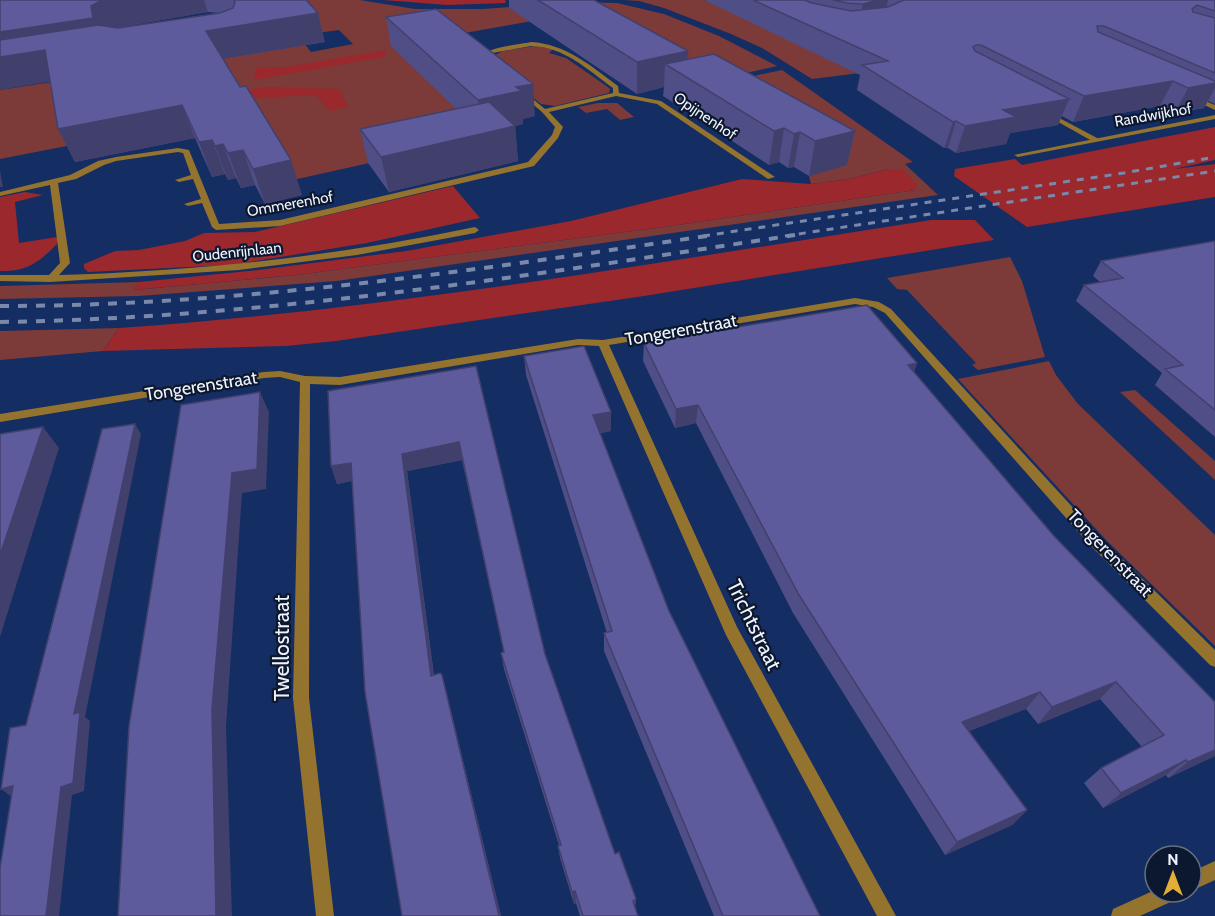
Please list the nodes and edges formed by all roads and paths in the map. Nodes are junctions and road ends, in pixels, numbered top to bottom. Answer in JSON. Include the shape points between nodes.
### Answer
{"nodes":[{"id":1,"x":616,"y":94,"type":"junction"},
{"id":2,"x":1184,"y":94,"type":"edge"},
{"id":3,"x":1215,"y":108,"type":"edge"},
{"id":4,"x":544,"y":111,"type":"junction"},
{"id":5,"x":1043,"y":111,"type":"edge"},
{"id":6,"x":1215,"y":117,"type":"edge"},
{"id":7,"x":1095,"y":139,"type":"junction"},
{"id":8,"x":1018,"y":154,"type":"dead end"},
{"id":9,"x":196,"y":176,"type":"junction"},
{"id":10,"x":771,"y":177,"type":"dead end"},
{"id":11,"x":178,"y":180,"type":"dead end"},
{"id":12,"x":54,"y":183,"type":"junction"},
{"id":13,"x":0,"y":194,"type":"edge"},
{"id":14,"x":205,"y":200,"type":"junction"},
{"id":15,"x":188,"y":204,"type":"dead end"},
{"id":16,"x":475,"y":230,"type":"dead end"},
{"id":17,"x":0,"y":278,"type":"edge"},
{"id":18,"x":50,"y":279,"type":"junction"},
{"id":19,"x":603,"y":343,"type":"junction"},
{"id":20,"x":305,"y":380,"type":"junction"},
{"id":21,"x":0,"y":418,"type":"edge"},
{"id":22,"x":1215,"y":660,"type":"edge"},
{"id":23,"x":1145,"y":904,"type":"edge"},
{"id":24,"x":325,"y":916,"type":"edge"},
{"id":25,"x":887,"y":916,"type":"edge"},
{"id":26,"x":1120,"y":916,"type":"edge"}],
"edges":[{"from":1,"to":4,"type":"street","name":"Opijnenhof"},
{"from":1,"to":4,"type":"street","via":[[616,87],[554,45],[531,44],[483,56],[483,63]]},
{"from":1,"to":10,"type":"street","name":"Opijnenhof","via":[[659,102]]},
{"from":2,"to":3,"type":"street","name":"Randwijkhof"},
{"from":4,"to":14,"type":"street","name":"Ommerenhof","via":[[559,127],[531,164],[256,226],[216,227]]},
{"from":5,"to":7,"type":"street","name":"Randwijkhof"},
{"from":6,"to":7,"type":"street","name":"Randwijkhof"},
{"from":7,"to":8,"type":"street","name":"Randwijkhof"},
{"from":9,"to":11,"type":"street"},
{"from":9,"to":12,"type":"street","name":"Ommerenhof","via":[[186,152],[171,150],[108,161]]},
{"from":9,"to":14,"type":"street","name":"Ommerenhof"},
{"from":12,"to":13,"type":"street","name":"Ommerenhof"},
{"from":12,"to":18,"type":"street","via":[[65,262]]},
{"from":14,"to":15,"type":"street"},
{"from":16,"to":18,"type":"street","name":"Oudenrijnlaan","via":[[404,246],[230,270]]},
{"from":17,"to":18,"type":"street","name":"Oudenrijnlaan"},
{"from":19,"to":20,"type":"street","name":"Tongerenstraat","via":[[578,342],[340,381]]},
{"from":19,"to":22,"type":"street","name":"Tongerenstraat","via":[[855,301],[876,304],[888,311],[1094,540]]},
{"from":19,"to":25,"type":"street","name":"Trichtstraat","via":[[730,631]]},
{"from":20,"to":21,"type":"street","name":"Tongerenstraat","via":[[264,375]]},
{"from":20,"to":24,"type":"street","name":"Twellostraat","via":[[301,698]]},
{"from":23,"to":26,"type":"street"}]}
